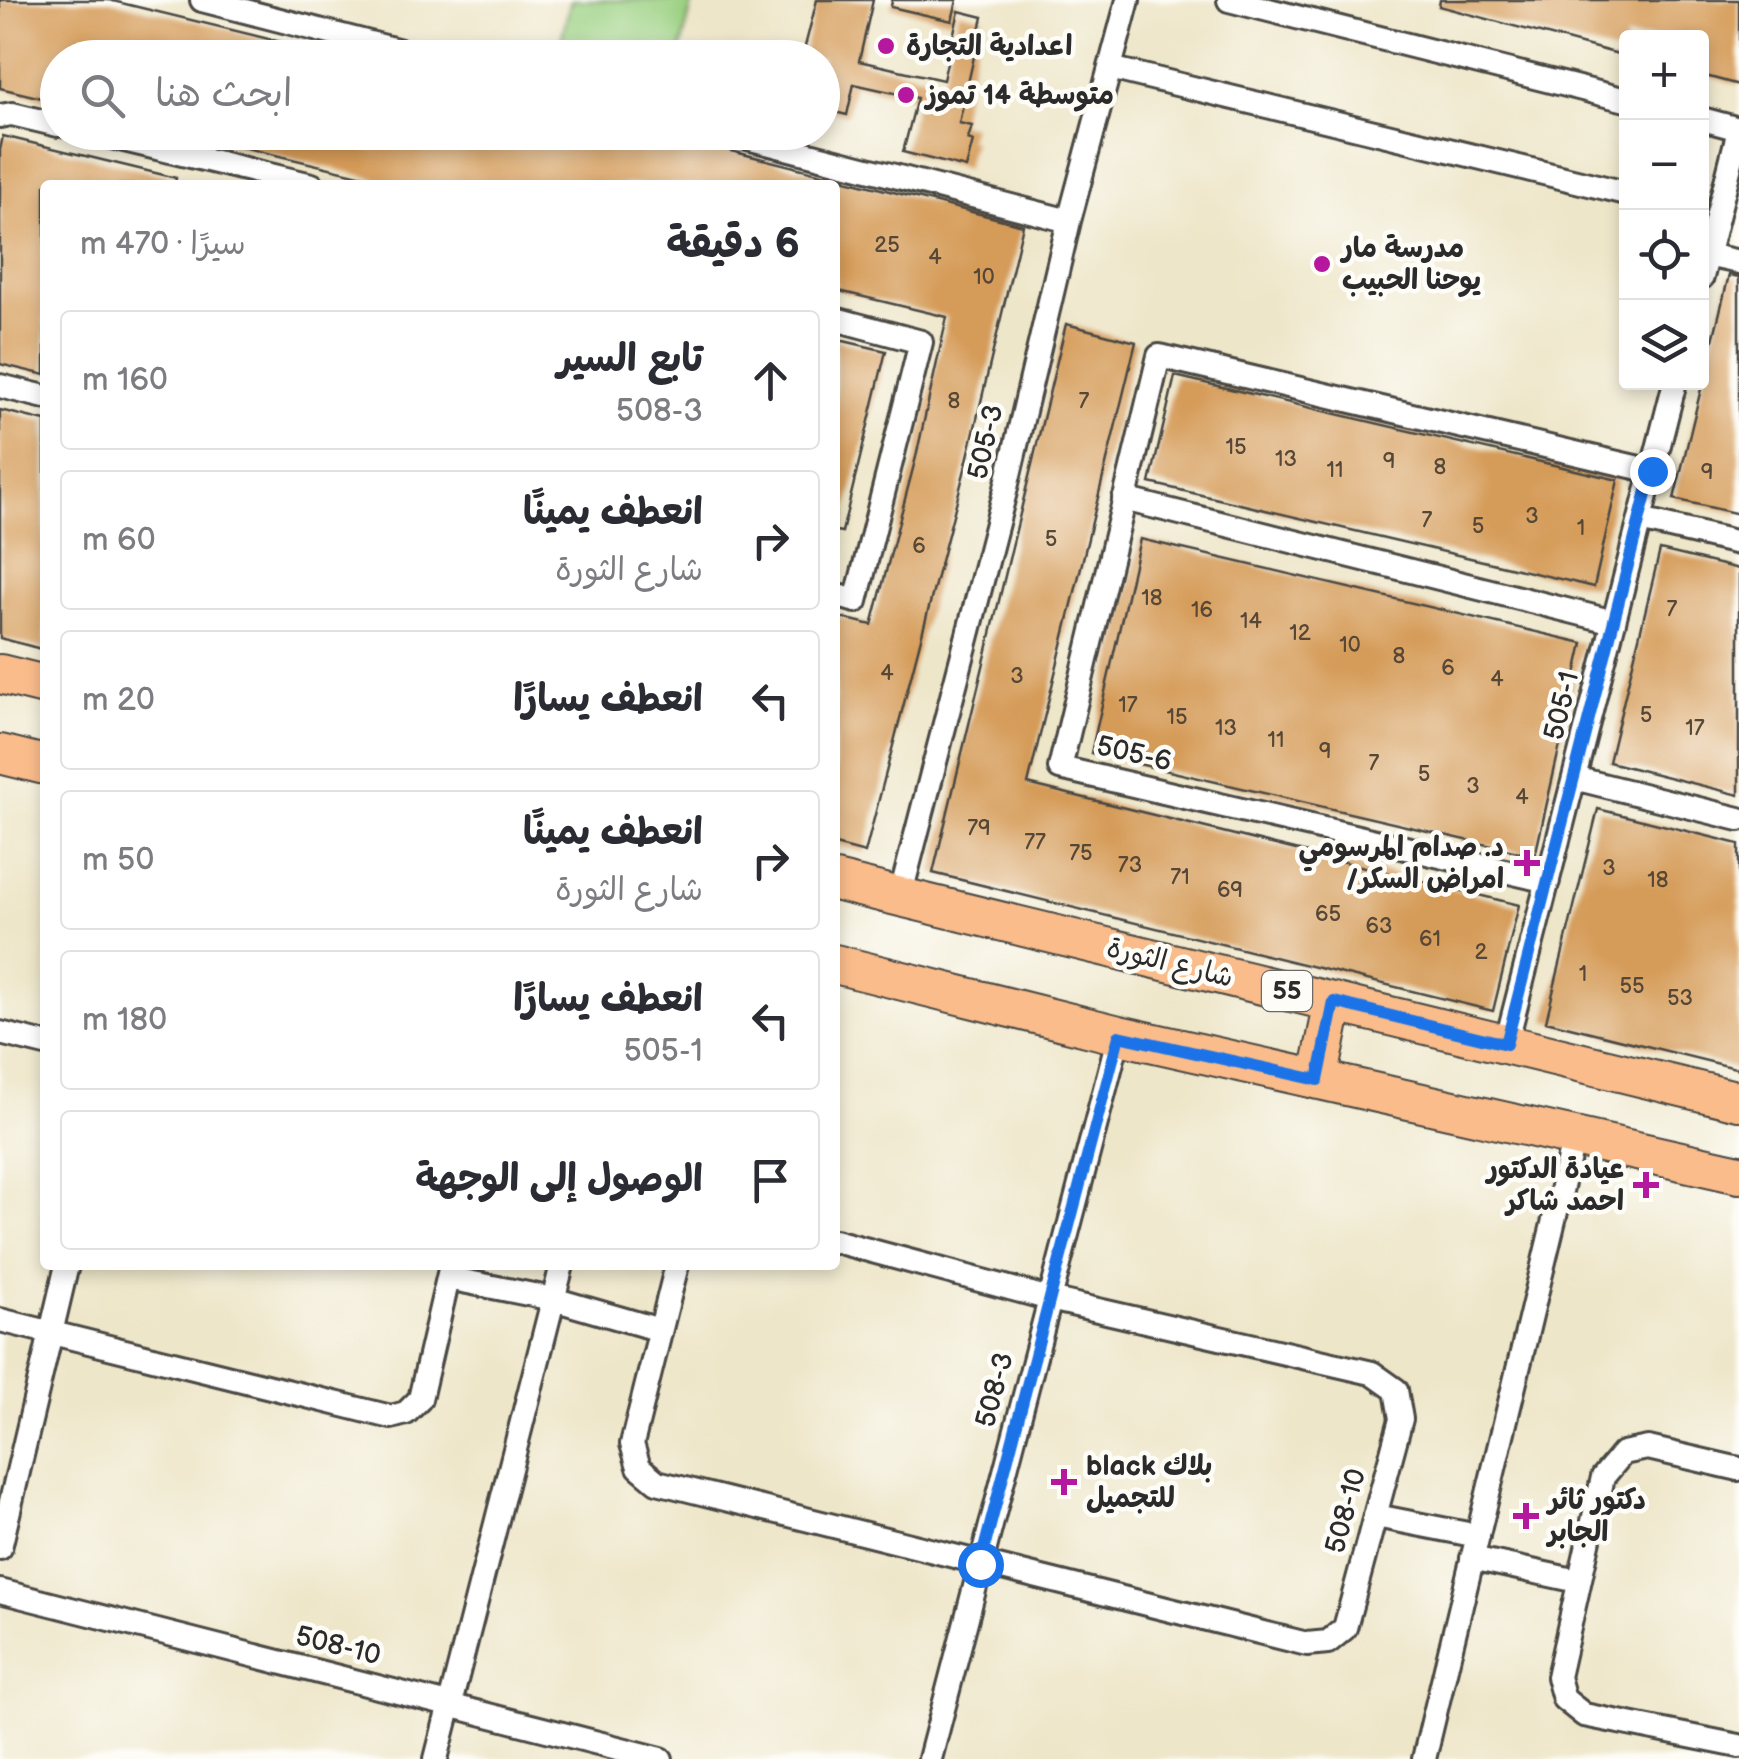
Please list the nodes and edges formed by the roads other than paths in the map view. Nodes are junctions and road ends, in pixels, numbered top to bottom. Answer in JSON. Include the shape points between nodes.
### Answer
{"nodes":[{"id":1,"x":202,"y":0,"type":"edge"},
{"id":2,"x":1128,"y":0,"type":"edge"},
{"id":3,"x":1229,"y":0,"type":"edge"},
{"id":4,"x":1316,"y":11,"type":"edge"},
{"id":5,"x":358,"y":40,"type":"edge"},
{"id":6,"x":1110,"y":68,"type":"junction"},
{"id":7,"x":1619,"y":98,"type":"edge"},
{"id":8,"x":0,"y":116,"type":"edge"},
{"id":9,"x":1706,"y":120,"type":"edge"},
{"id":10,"x":40,"y":121,"type":"edge"},
{"id":11,"x":1739,"y":129,"type":"edge"},
{"id":12,"x":165,"y":150,"type":"edge"},
{"id":13,"x":794,"y":150,"type":"edge"},
{"id":14,"x":291,"y":180,"type":"edge"},
{"id":15,"x":1619,"y":191,"type":"edge"},
{"id":16,"x":1709,"y":213,"type":"edge"},
{"id":17,"x":1069,"y":221,"type":"junction"},
{"id":18,"x":1739,"y":262,"type":"edge"},
{"id":19,"x":1709,"y":265,"type":"edge"},
{"id":20,"x":840,"y":320,"type":"edge"},
{"id":21,"x":0,"y":386,"type":"edge"},
{"id":22,"x":1673,"y":390,"type":"edge"},
{"id":23,"x":40,"y":396,"type":"edge"},
{"id":24,"x":1652,"y":471,"type":"junction"},
{"id":25,"x":1124,"y":499,"type":"junction"},
{"id":26,"x":1640,"y":520,"type":"junction"},
{"id":27,"x":1739,"y":542,"type":"edge"},
{"id":28,"x":840,"y":597,"type":"edge"},
{"id":29,"x":1614,"y":622,"type":"junction"},
{"id":30,"x":0,"y":674,"type":"edge"},
{"id":31,"x":40,"y":684,"type":"edge"},
{"id":32,"x":0,"y":754,"type":"edge"},
{"id":33,"x":40,"y":764,"type":"edge"},
{"id":34,"x":1574,"y":778,"type":"junction"},
{"id":35,"x":1739,"y":818,"type":"edge"},
{"id":36,"x":1548,"y":881,"type":"junction"},
{"id":37,"x":840,"y":882,"type":"edge"},
{"id":38,"x":900,"y":897,"type":"junction"},
{"id":39,"x":840,"y":965,"type":"edge"},
{"id":40,"x":1334,"y":1002,"type":"junction"},
{"id":41,"x":0,"y":1033,"type":"edge"},
{"id":42,"x":1119,"y":1036,"type":"junction"},
{"id":43,"x":40,"y":1043,"type":"edge"},
{"id":44,"x":1506,"y":1044,"type":"junction"},
{"id":45,"x":1318,"y":1080,"type":"junction"},
{"id":46,"x":1739,"y":1102,"type":"edge"},
{"id":47,"x":1574,"y":1138,"type":"junction"},
{"id":48,"x":1739,"y":1174,"type":"edge"},
{"id":49,"x":840,"y":1242,"type":"edge"},
{"id":50,"x":66,"y":1270,"type":"edge"},
{"id":51,"x":561,"y":1270,"type":"edge"},
{"id":52,"x":675,"y":1270,"type":"edge"},
{"id":53,"x":450,"y":1272,"type":"edge"},
{"id":54,"x":553,"y":1298,"type":"junction"},
{"id":55,"x":1050,"y":1299,"type":"junction"},
{"id":56,"x":0,"y":1320,"type":"edge"},
{"id":57,"x":660,"y":1330,"type":"junction"},
{"id":58,"x":51,"y":1332,"type":"junction"},
{"id":59,"x":1739,"y":1468,"type":"edge"},
{"id":60,"x":1376,"y":1516,"type":"junction"},
{"id":61,"x":1475,"y":1547,"type":"junction"},
{"id":62,"x":0,"y":1548,"type":"edge"},
{"id":63,"x":980,"y":1564,"type":"junction"},
{"id":64,"x":1578,"y":1582,"type":"junction"},
{"id":65,"x":0,"y":1591,"type":"edge"},
{"id":66,"x":450,"y":1705,"type":"junction"},
{"id":67,"x":1739,"y":1746,"type":"edge"},
{"id":68,"x":436,"y":1759,"type":"edge"},
{"id":69,"x":660,"y":1759,"type":"edge"},
{"id":70,"x":930,"y":1759,"type":"edge"},
{"id":71,"x":1424,"y":1759,"type":"edge"}],
"edges":[{"from":1,"to":5,"type":"street"},
{"from":2,"to":6,"type":"street","name":"505-3"},
{"from":3,"to":4,"type":"street"},
{"from":4,"to":7,"type":"street"},
{"from":6,"to":15,"type":"street"},
{"from":6,"to":17,"type":"street","name":"505-3"},
{"from":8,"to":10,"type":"street"},
{"from":9,"to":11,"type":"street"},
{"from":11,"to":16,"type":"street"},
{"from":12,"to":14,"type":"street"},
{"from":13,"to":17,"type":"street"},
{"from":17,"to":38,"type":"street","name":"505-3"},
{"from":18,"to":19,"type":"street"},
{"from":20,"to":28,"type":"street","via":[[921,342],[856,601]]},
{"from":21,"to":23,"type":"street"},
{"from":22,"to":24,"type":"street","name":"505-1"},
{"from":24,"to":25,"type":"street","name":"505-6","via":[[1159,356]]},
{"from":24,"to":26,"type":"street","name":"505-1"},
{"from":25,"to":29,"type":"street"},
{"from":25,"to":36,"type":"street","name":"505-6","via":[[1060,768]]},
{"from":26,"to":27,"type":"street"},
{"from":26,"to":29,"type":"street","name":"505-1"},
{"from":29,"to":34,"type":"street","name":"505-1"},
{"from":30,"to":31,"type":"main road"},
{"from":32,"to":33,"type":"main road"},
{"from":34,"to":35,"type":"street"},
{"from":34,"to":36,"type":"street","name":"505-1"},
{"from":36,"to":44,"type":"street","name":"505-1"},
{"from":37,"to":38,"type":"main road","name":"شارع الثورة","number":"55"},
{"from":38,"to":40,"type":"main road","name":"شارع الثورة","number":"55"},
{"from":39,"to":42,"type":"main road"},
{"from":40,"to":44,"type":"main road","name":"شارع الثورة","number":"55"},
{"from":40,"to":45,"type":"main road"},
{"from":41,"to":43,"type":"street"},
{"from":42,"to":45,"type":"main road"},
{"from":42,"to":55,"type":"street","name":"508-3"},
{"from":44,"to":46,"type":"main road","name":"شارع الثورة","number":"55"},
{"from":45,"to":47,"type":"main road"},
{"from":47,"to":48,"type":"main road"},
{"from":47,"to":61,"type":"street"},
{"from":49,"to":55,"type":"street","name":"508-10"},
{"from":50,"to":58,"type":"street"},
{"from":51,"to":54,"type":"street"},
{"from":52,"to":57,"type":"street"},
{"from":53,"to":54,"type":"street"},
{"from":53,"to":58,"type":"street","via":[[420,1399],[392,1417]]},
{"from":54,"to":57,"type":"street"},
{"from":54,"to":66,"type":"street"},
{"from":55,"to":60,"type":"street","name":"508-10","via":[[1372,1373],[1396,1390],[1401,1419]]},
{"from":55,"to":63,"type":"street","name":"508-3"},
{"from":56,"to":58,"type":"street"},
{"from":57,"to":63,"type":"street","via":[[632,1444],[639,1468],[657,1482]]},
{"from":58,"to":62,"type":"street"},
{"from":59,"to":64,"type":"street","via":[[1648,1448],[1623,1453],[1604,1477]]},
{"from":60,"to":61,"type":"street"},
{"from":60,"to":63,"type":"street","name":"508-10","via":[[1345,1628],[1328,1642],[1306,1644]]},
{"from":61,"to":64,"type":"street"},
{"from":61,"to":71,"type":"street"},
{"from":63,"to":70,"type":"street","name":"508-3"},
{"from":64,"to":67,"type":"street","via":[[1558,1678],[1564,1699],[1584,1715]]},
{"from":65,"to":66,"type":"street","name":"508-10"},
{"from":66,"to":68,"type":"street"},
{"from":66,"to":69,"type":"street","name":"508-10"}]}
